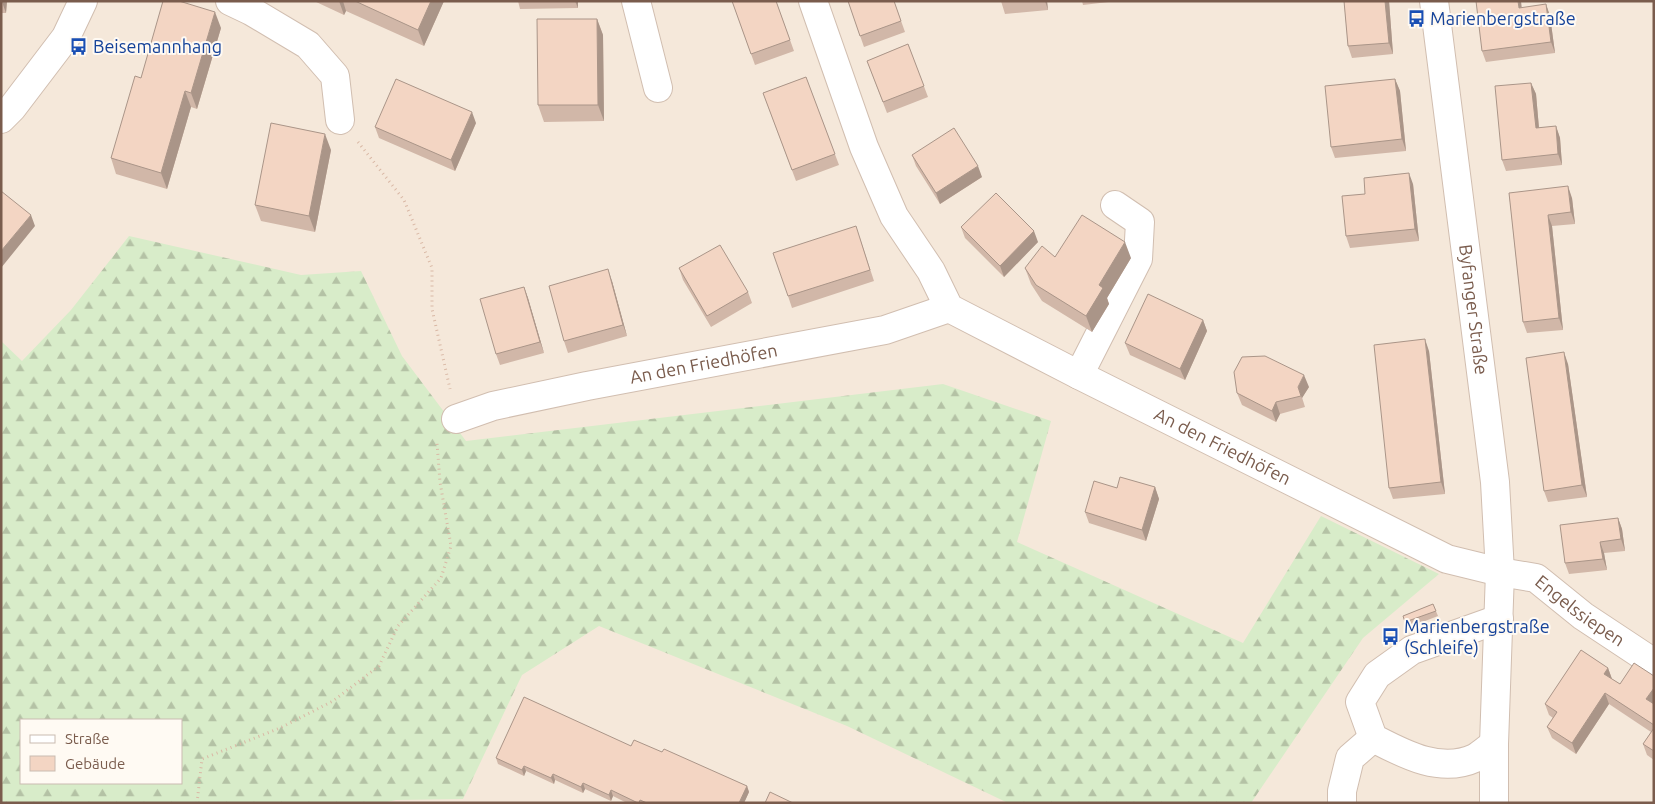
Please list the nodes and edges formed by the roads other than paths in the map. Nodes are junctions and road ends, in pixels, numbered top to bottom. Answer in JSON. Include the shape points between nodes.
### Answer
{"nodes":[{"id":1,"x":83,"y":1,"type":"edge"},
{"id":2,"x":230,"y":1,"type":"edge"},
{"id":3,"x":636,"y":1,"type":"edge"},
{"id":4,"x":813,"y":1,"type":"edge"},
{"id":5,"x":1434,"y":1,"type":"edge"},
{"id":6,"x":658,"y":88,"type":"dead end"},
{"id":7,"x":1,"y":119,"type":"edge"},
{"id":8,"x":340,"y":120,"type":"road end"},
{"id":9,"x":1115,"y":205,"type":"dead end"},
{"id":10,"x":949,"y":308,"type":"junction"},
{"id":11,"x":1079,"y":375,"type":"junction"},
{"id":12,"x":456,"y":419,"type":"road end"},
{"id":13,"x":1500,"y":572,"type":"junction"},
{"id":14,"x":1499,"y":619,"type":"junction"},
{"id":15,"x":1654,"y":664,"type":"edge"},
{"id":16,"x":1373,"y":738,"type":"junction"},
{"id":17,"x":1494,"y":744,"type":"junction"},
{"id":18,"x":1342,"y":803,"type":"edge"},
{"id":19,"x":1494,"y":803,"type":"edge"}],
"edges":[{"from":1,"to":7,"type":"street","via":[[66,37]]},
{"from":2,"to":8,"type":"street","via":[[308,45],[335,76]]},
{"from":3,"to":6,"type":"street"},
{"from":4,"to":10,"type":"street","via":[[864,147],[894,216],[931,271]]},
{"from":5,"to":13,"type":"street","name":"Byfanger Straße","via":[[1495,482]]},
{"from":9,"to":11,"type":"street","via":[[1140,222],[1138,259]]},
{"from":10,"to":11,"type":"street","name":"An den Friedhöfen"},
{"from":10,"to":12,"type":"street","name":"An den Friedhöfen","via":[[885,330],[587,386],[493,406]]},
{"from":11,"to":13,"type":"street","name":"An den Friedhöfen","via":[[1447,559]]},
{"from":13,"to":14,"type":"street","name":"Byfanger Straße"},
{"from":13,"to":15,"type":"street","name":"Engelssiepen","via":[[1536,578],[1583,616]]},
{"from":14,"to":16,"type":"street","via":[[1412,650],[1377,675],[1360,702]]},
{"from":14,"to":17,"type":"street","name":"Byfanger Straße"},
{"from":16,"to":17,"type":"street","via":[[1432,764],[1460,763],[1477,757]]},
{"from":16,"to":18,"type":"street","via":[[1350,758]]},
{"from":17,"to":19,"type":"street","name":"Byfanger Straße"}]}
